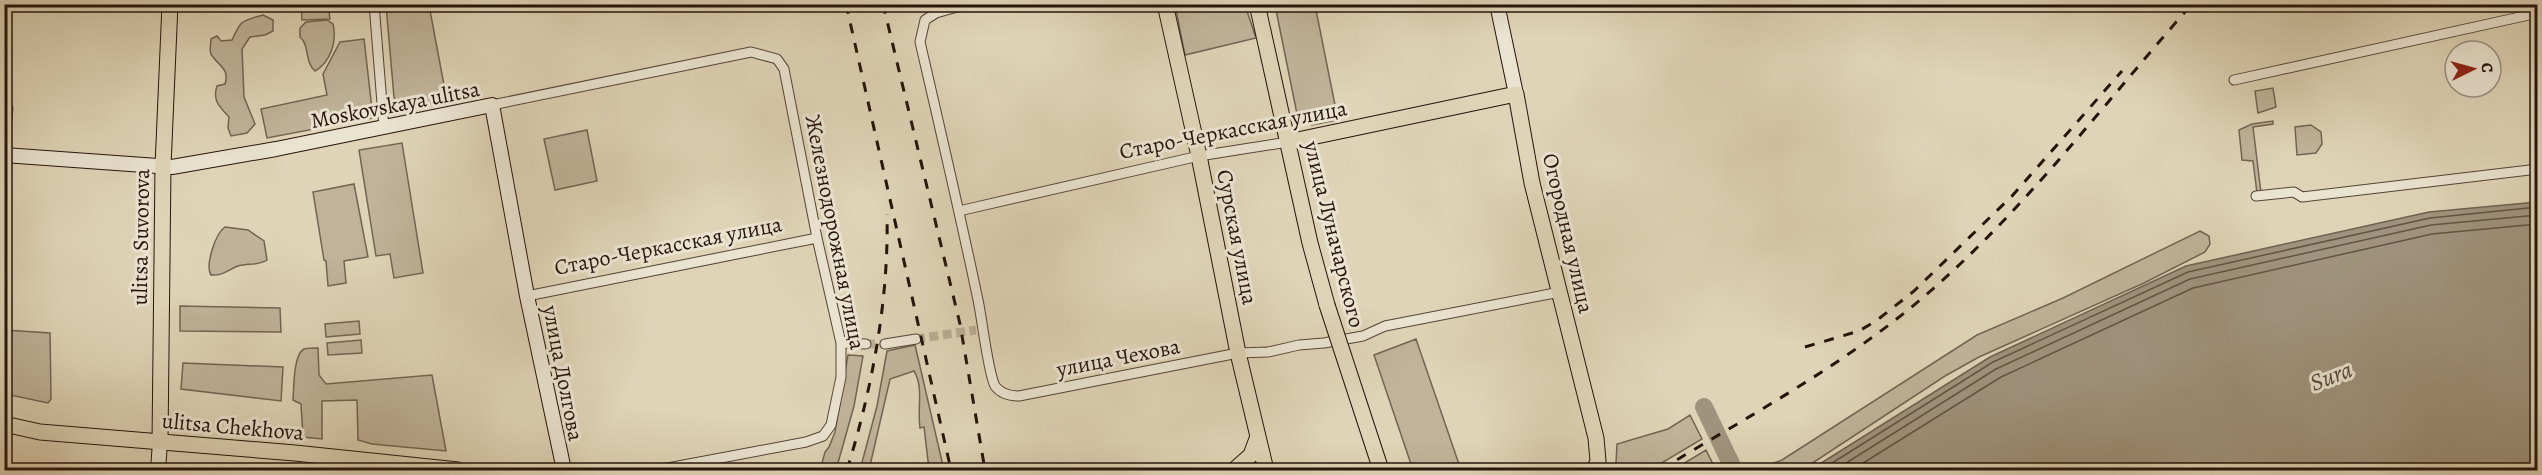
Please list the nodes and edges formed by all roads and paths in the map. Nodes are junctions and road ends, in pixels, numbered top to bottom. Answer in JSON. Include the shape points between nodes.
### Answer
{"nodes":[{"id":1,"x":170,"y":4,"type":"edge"},
{"id":2,"x":374,"y":4,"type":"edge"},
{"id":3,"x":968,"y":4,"type":"edge"},
{"id":4,"x":1165,"y":4,"type":"edge"},
{"id":5,"x":1257,"y":4,"type":"edge"},
{"id":6,"x":1497,"y":4,"type":"edge"},
{"id":7,"x":2538,"y":13,"type":"edge"},
{"id":8,"x":784,"y":69,"type":"joint"},
{"id":9,"x":2234,"y":80,"type":"dead end"},
{"id":10,"x":1516,"y":94,"type":"junction"},
{"id":11,"x":492,"y":105,"type":"junction"},
{"id":12,"x":8,"y":108,"type":"dead end"},
{"id":13,"x":384,"y":128,"type":"junction"},
{"id":14,"x":1288,"y":142,"type":"junction"},
{"id":15,"x":4,"y":154,"type":"edge"},
{"id":16,"x":1199,"y":156,"type":"junction"},
{"id":17,"x":163,"y":166,"type":"junction"},
{"id":18,"x":2538,"y":169,"type":"edge"},
{"id":19,"x":2256,"y":196,"type":"dead end"},
{"id":20,"x":959,"y":211,"type":"junction"},
{"id":21,"x":817,"y":238,"type":"junction"},
{"id":22,"x":1560,"y":292,"type":"junction"},
{"id":23,"x":527,"y":296,"type":"junction"},
{"id":24,"x":916,"y":339,"type":"tunnel mouth"},
{"id":25,"x":842,"y":343,"type":"junction"},
{"id":26,"x":866,"y":344,"type":"tunnel mouth"},
{"id":27,"x":885,"y":344,"type":"tunnel mouth"},
{"id":28,"x":1238,"y":353,"type":"junction"},
{"id":29,"x":4,"y":424,"type":"edge"},
{"id":30,"x":1257,"y":439,"type":"junction"},
{"id":31,"x":160,"y":442,"type":"junction"},
{"id":32,"x":158,"y":471,"type":"edge"},
{"id":33,"x":458,"y":471,"type":"edge"},
{"id":34,"x":564,"y":471,"type":"edge"},
{"id":35,"x":657,"y":471,"type":"edge"},
{"id":36,"x":1234,"y":471,"type":"edge"},
{"id":37,"x":1265,"y":471,"type":"edge"},
{"id":38,"x":1381,"y":471,"type":"edge"},
{"id":39,"x":1594,"y":471,"type":"edge"}],
"edges":[{"from":1,"to":17,"type":"main road","name":"ulitsa Suvorova"},
{"from":2,"to":13,"type":"street"},
{"from":3,"to":20,"type":"street","via":[[925,20],[920,42]]},
{"from":4,"to":16,"type":"main road","name":"Сурская улица"},
{"from":5,"to":14,"type":"main road","name":"улица Луначарского"},
{"from":6,"to":10,"type":"main road","name":"Огородная улица"},
{"from":7,"to":9,"type":"street"},
{"from":8,"to":11,"type":"street","name":"Moskovskaya ulitsa","via":[[777,59],[751,52]]},
{"from":8,"to":21,"type":"street","name":"Железнодорожная улица"},
{"from":10,"to":14,"type":"main road","name":"Старо-Черкасская улица"},
{"from":10,"to":22,"type":"main road","name":"Огородная улица","via":[[1532,183]]},
{"from":11,"to":13,"type":"main road","name":"Moskovskaya ulitsa"},
{"from":11,"to":23,"type":"main road","name":"улица Долгова"},
{"from":12,"to":15,"type":"street"},
{"from":13,"to":17,"type":"main road","name":"Moskovskaya ulitsa"},
{"from":14,"to":16,"type":"street","name":"Старо-Черкасская улица"},
{"from":14,"to":38,"type":"main road","name":"улица Луначарского","bridge":true,"via":[[1327,305]]},
{"from":15,"to":17,"type":"main road","name":"Moskovskaya ulitsa"},
{"from":16,"to":20,"type":"street","name":"Старо-Черкасская улица"},
{"from":16,"to":28,"type":"main road","name":"Сурская улица"},
{"from":17,"to":31,"type":"main road","name":"ulitsa Suvorova"},
{"from":18,"to":19,"type":"street","via":[[2302,197],[2294,192]]},
{"from":20,"to":28,"type":"street","name":"улица Чехова","via":[[980,330],[996,387],[1007,396]]},
{"from":21,"to":23,"type":"street","name":"Старо-Черкасская улица"},
{"from":21,"to":25,"type":"street","name":"Железнодорожная улица"},
{"from":22,"to":28,"type":"street","name":"улица Чехова","via":[[1385,326],[1363,336],[1268,352]]},
{"from":22,"to":39,"type":"main road","name":"Огородная улица","via":[[1596,438],[1598,461]]},
{"from":23,"to":34,"type":"main road","name":"улица Долгова"},
{"from":24,"to":27,"type":"street"},
{"from":25,"to":26,"type":"street"},
{"from":25,"to":35,"type":"street","name":"Железнодорожная улица","via":[[841,378],[831,424],[823,436]]},
{"from":28,"to":30,"type":"main road","name":"Сурская улица"},
{"from":29,"to":31,"type":"main road","name":"ulitsa Chekhova","via":[[40,432]]},
{"from":30,"to":36,"type":"main road","via":[[1251,455]]},
{"from":30,"to":37,"type":"main road","name":"Сурская улица"},
{"from":31,"to":32,"type":"main road","name":"ulitsa Suvorova"},
{"from":31,"to":33,"type":"main road","name":"ulitsa Chekhova"},
{"from":36,"to":37,"type":"main road","via":[[1254,467]]}]}
